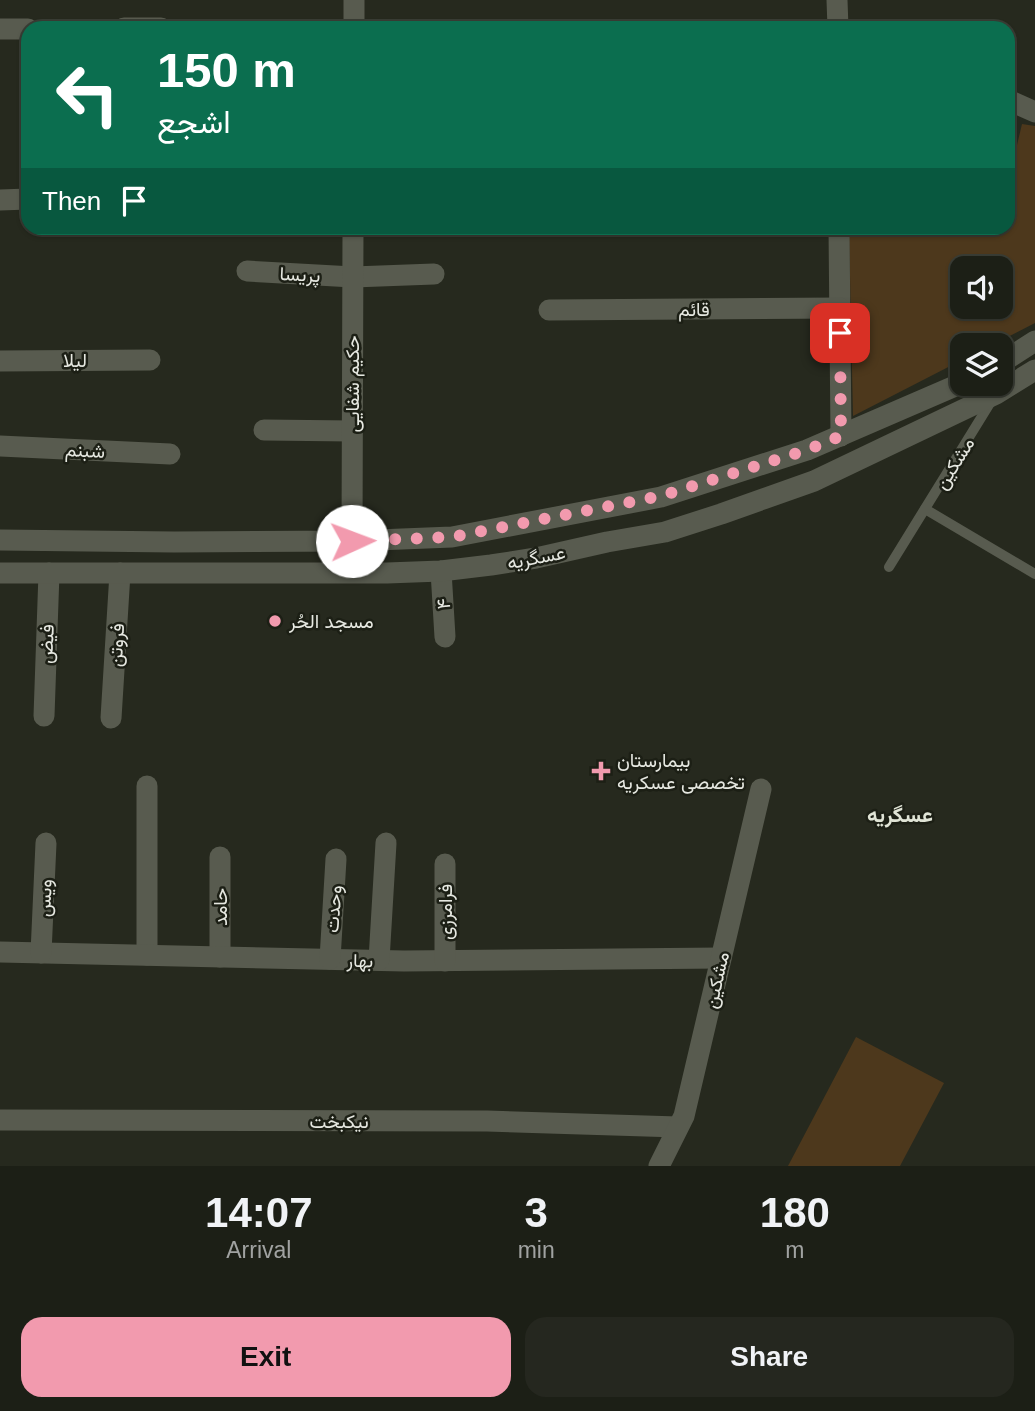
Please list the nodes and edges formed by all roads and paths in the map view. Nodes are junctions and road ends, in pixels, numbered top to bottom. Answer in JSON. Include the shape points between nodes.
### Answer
{"nodes":[{"id":1,"x":354,"y":0,"type":"edge"},
{"id":2,"x":837,"y":0,"type":"edge"},
{"id":3,"x":354,"y":21,"type":"edge"},
{"id":4,"x":838,"y":21,"type":"edge"},
{"id":5,"x":0,"y":29,"type":"edge"},
{"id":6,"x":21,"y":29,"type":"edge"},
{"id":7,"x":1015,"y":108,"type":"edge"},
{"id":8,"x":1035,"y":112,"type":"edge"},
{"id":9,"x":21,"y":199,"type":"edge"},
{"id":10,"x":0,"y":200,"type":"edge"},
{"id":11,"x":353,"y":235,"type":"edge"},
{"id":12,"x":839,"y":235,"type":"edge"},
{"id":13,"x":247,"y":271,"type":"dead end"},
{"id":14,"x":434,"y":274,"type":"dead end"},
{"id":15,"x":353,"y":277,"type":"junction"},
{"id":16,"x":839,"y":308,"type":"junction"},
{"id":17,"x":550,"y":310,"type":"dead end"},
{"id":18,"x":1035,"y":341,"type":"edge"},
{"id":19,"x":1013,"y":355,"type":"edge"},
{"id":20,"x":150,"y":360,"type":"dead end"},
{"id":21,"x":0,"y":361,"type":"edge"},
{"id":22,"x":1035,"y":370,"type":"edge"},
{"id":23,"x":1013,"y":384,"type":"edge"},
{"id":24,"x":950,"y":388,"type":"edge"},
{"id":25,"x":992,"y":396,"type":"edge"},
{"id":26,"x":995,"y":396,"type":"edge"},
{"id":27,"x":264,"y":430,"type":"dead end"},
{"id":28,"x":352,"y":431,"type":"junction"},
{"id":29,"x":841,"y":436,"type":"junction"},
{"id":30,"x":0,"y":446,"type":"edge"},
{"id":31,"x":170,"y":454,"type":"dead end"},
{"id":32,"x":925,"y":509,"type":"junction"},
{"id":33,"x":0,"y":540,"type":"edge"},
{"id":34,"x":352,"y":541,"type":"junction"},
{"id":35,"x":889,"y":567,"type":"dead end"},
{"id":36,"x":441,"y":571,"type":"junction"},
{"id":37,"x":120,"y":572,"type":"junction"},
{"id":38,"x":0,"y":573,"type":"edge"},
{"id":39,"x":49,"y":573,"type":"junction"},
{"id":40,"x":1035,"y":574,"type":"edge"},
{"id":41,"x":445,"y":637,"type":"dead end"},
{"id":42,"x":44,"y":716,"type":"dead end"},
{"id":43,"x":111,"y":718,"type":"dead end"},
{"id":44,"x":147,"y":786,"type":"dead end"},
{"id":45,"x":761,"y":789,"type":"dead end"},
{"id":46,"x":46,"y":843,"type":"dead end"},
{"id":47,"x":386,"y":843,"type":"dead end"},
{"id":48,"x":220,"y":857,"type":"dead end"},
{"id":49,"x":336,"y":859,"type":"dead end"},
{"id":50,"x":445,"y":864,"type":"dead end"},
{"id":51,"x":0,"y":952,"type":"edge"},
{"id":52,"x":41,"y":953,"type":"junction"},
{"id":53,"x":148,"y":955,"type":"junction"},
{"id":54,"x":220,"y":957,"type":"junction"},
{"id":55,"x":721,"y":958,"type":"junction"},
{"id":56,"x":330,"y":959,"type":"junction"},
{"id":57,"x":379,"y":960,"type":"junction"},
{"id":58,"x":445,"y":961,"type":"junction"},
{"id":59,"x":0,"y":1120,"type":"edge"},
{"id":60,"x":678,"y":1127,"type":"junction"},
{"id":61,"x":659,"y":1166,"type":"edge"}],
"edges":[{"from":1,"to":3,"type":"street"},
{"from":2,"to":4,"type":"street"},
{"from":5,"to":6,"type":"street"},
{"from":7,"to":8,"type":"street"},
{"from":9,"to":10,"type":"street"},
{"from":11,"to":15,"type":"street","name":"حکیم شفایی"},
{"from":12,"to":16,"type":"street"},
{"from":13,"to":15,"type":"street","name":"پریسا"},
{"from":14,"to":15,"type":"street","name":"پریسا"},
{"from":15,"to":28,"type":"street","name":"حکیم شفایی"},
{"from":16,"to":17,"type":"street","name":"قائم"},
{"from":16,"to":29,"type":"street"},
{"from":18,"to":19,"type":"street"},
{"from":20,"to":21,"type":"street","name":"لیلا"},
{"from":22,"to":23,"type":"street","name":"عسگریه"},
{"from":24,"to":29,"type":"street","name":"عسگریه"},
{"from":25,"to":36,"type":"street","name":"عسگریه","via":[[814,481],[666,532]]},
{"from":26,"to":32,"type":"lane","name":"مشکین"},
{"from":27,"to":28,"type":"street"},
{"from":28,"to":34,"type":"street","name":"حکیم شفایی"},
{"from":29,"to":34,"type":"street","name":"عسگریه","via":[[661,496],[452,537]]},
{"from":30,"to":31,"type":"street","name":"شبنم"},
{"from":32,"to":35,"type":"lane","name":"مشکین"},
{"from":32,"to":40,"type":"lane"},
{"from":33,"to":34,"type":"street","name":"عسگریه"},
{"from":36,"to":37,"type":"street","name":"عسگریه"},
{"from":36,"to":41,"type":"street","name":"۴"},
{"from":37,"to":39,"type":"street","name":"عسگریه"},
{"from":37,"to":43,"type":"street","name":"فروتن"},
{"from":38,"to":39,"type":"street","name":"عسگریه"},
{"from":39,"to":42,"type":"street","name":"فیض"},
{"from":44,"to":53,"type":"street"},
{"from":45,"to":55,"type":"street","name":"مشکین"},
{"from":46,"to":52,"type":"street","name":"ویس"},
{"from":47,"to":57,"type":"street"},
{"from":48,"to":54,"type":"street","name":"حامد"},
{"from":49,"to":56,"type":"street","name":"وحدت"},
{"from":50,"to":58,"type":"street","name":"فرامرزی"},
{"from":51,"to":52,"type":"street","name":"بهار"},
{"from":52,"to":53,"type":"street","name":"بهار"},
{"from":53,"to":54,"type":"street","name":"بهار"},
{"from":54,"to":56,"type":"street","name":"بهار"},
{"from":55,"to":58,"type":"street","name":"بهار"},
{"from":55,"to":60,"type":"street","name":"مشکین"},
{"from":56,"to":57,"type":"street","name":"بهار"},
{"from":57,"to":58,"type":"street","name":"بهار"},
{"from":59,"to":60,"type":"street","name":"نیکبخت","via":[[487,1121]]},
{"from":60,"to":61,"type":"street","name":"مشکین"}]}
